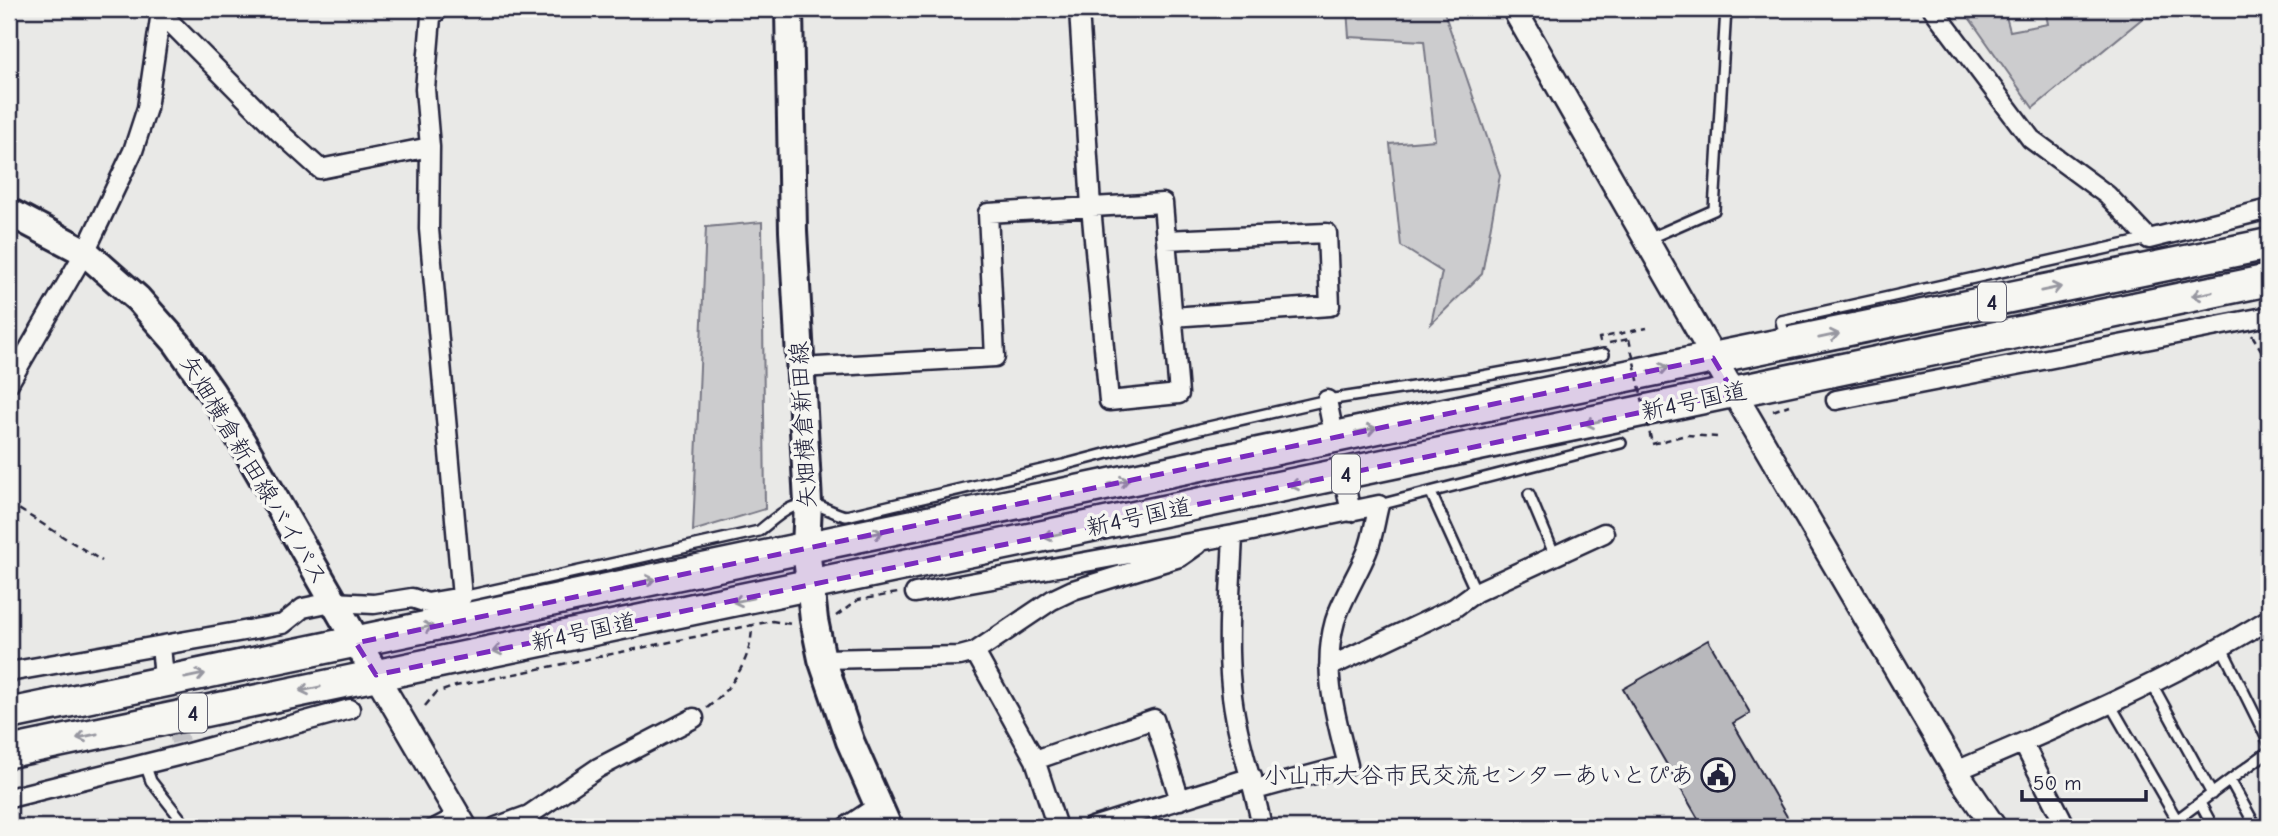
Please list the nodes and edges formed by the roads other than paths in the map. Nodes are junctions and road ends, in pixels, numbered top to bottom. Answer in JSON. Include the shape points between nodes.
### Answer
{"nodes":[{"id":1,"x":439,"y":9,"type":"edge"},
{"id":2,"x":789,"y":9,"type":"edge"},
{"id":3,"x":1079,"y":9,"type":"edge"},
{"id":4,"x":1514,"y":9,"type":"edge"},
{"id":5,"x":1726,"y":9,"type":"edge"},
{"id":6,"x":1933,"y":9,"type":"edge"},
{"id":7,"x":159,"y":11,"type":"edge"},
{"id":8,"x":430,"y":147,"type":"junction"},
{"id":9,"x":1091,"y":207,"type":"junction"},
{"id":10,"x":2269,"y":209,"type":"edge"},
{"id":11,"x":9,"y":212,"type":"edge"},
{"id":12,"x":1648,"y":239,"type":"junction"},
{"id":13,"x":2149,"y":239,"type":"junction"},
{"id":14,"x":1166,"y":240,"type":"junction"},
{"id":15,"x":2269,"y":244,"type":"edge"},
{"id":16,"x":85,"y":252,"type":"junction"},
{"id":17,"x":2269,"y":280,"type":"edge"},
{"id":18,"x":2269,"y":316,"type":"edge"},
{"id":19,"x":1172,"y":317,"type":"junction"},
{"id":20,"x":1787,"y":344,"type":"junction"},
{"id":21,"x":1604,"y":354,"type":"dead end"},
{"id":22,"x":1713,"y":358,"type":"junction"},
{"id":23,"x":800,"y":368,"type":"junction"},
{"id":24,"x":9,"y":383,"type":"edge"},
{"id":25,"x":1734,"y":393,"type":"junction"},
{"id":26,"x":1327,"y":400,"type":"junction"},
{"id":27,"x":1836,"y":400,"type":"dead end"},
{"id":28,"x":1331,"y":420,"type":"dead end"},
{"id":29,"x":1621,"y":443,"type":"dead end"},
{"id":30,"x":1346,"y":489,"type":"dead end"},
{"id":31,"x":1431,"y":494,"type":"junction"},
{"id":32,"x":1529,"y":494,"type":"dead end"},
{"id":33,"x":808,"y":503,"type":"junction"},
{"id":34,"x":1379,"y":505,"type":"junction"},
{"id":35,"x":1351,"y":512,"type":"junction"},
{"id":36,"x":1604,"y":533,"type":"dead end"},
{"id":37,"x":1233,"y":536,"type":"junction"},
{"id":38,"x":1201,"y":541,"type":"junction"},
{"id":39,"x":806,"y":548,"type":"junction"},
{"id":40,"x":1555,"y":556,"type":"junction"},
{"id":41,"x":810,"y":586,"type":"junction"},
{"id":42,"x":1476,"y":592,"type":"junction"},
{"id":43,"x":915,"y":593,"type":"road end"},
{"id":44,"x":462,"y":597,"type":"junction"},
{"id":45,"x":332,"y":602,"type":"junction"},
{"id":46,"x":2269,"y":619,"type":"edge"},
{"id":47,"x":356,"y":643,"type":"junction"},
{"id":48,"x":161,"y":646,"type":"junction"},
{"id":49,"x":2222,"y":648,"type":"junction"},
{"id":50,"x":975,"y":652,"type":"junction"},
{"id":51,"x":822,"y":659,"type":"junction"},
{"id":52,"x":163,"y":667,"type":"tunnel mouth"},
{"id":53,"x":1329,"y":667,"type":"junction"},
{"id":54,"x":9,"y":672,"type":"edge"},
{"id":55,"x":376,"y":675,"type":"junction"},
{"id":56,"x":2152,"y":684,"type":"junction"},
{"id":57,"x":2110,"y":703,"type":"junction"},
{"id":58,"x":350,"y":709,"type":"dead end"},
{"id":59,"x":9,"y":714,"type":"edge"},
{"id":60,"x":694,"y":718,"type":"road end"},
{"id":61,"x":2023,"y":743,"type":"junction"},
{"id":62,"x":2269,"y":743,"type":"edge"},
{"id":63,"x":2269,"y":751,"type":"edge"},
{"id":64,"x":9,"y":752,"type":"edge"},
{"id":65,"x":1035,"y":761,"type":"junction"},
{"id":66,"x":145,"y":764,"type":"junction"},
{"id":67,"x":1956,"y":771,"type":"junction"},
{"id":68,"x":2230,"y":780,"type":"junction"},
{"id":69,"x":1254,"y":784,"type":"junction"},
{"id":70,"x":2212,"y":794,"type":"junction"},
{"id":71,"x":9,"y":798,"type":"edge"},
{"id":72,"x":1180,"y":800,"type":"junction"},
{"id":73,"x":2200,"y":803,"type":"junction"},
{"id":74,"x":883,"y":816,"type":"edge"},
{"id":75,"x":461,"y":820,"type":"edge"},
{"id":76,"x":2177,"y":820,"type":"junction"},
{"id":77,"x":187,"y":827,"type":"edge"},
{"id":78,"x":428,"y":827,"type":"edge"},
{"id":79,"x":496,"y":827,"type":"edge"},
{"id":80,"x":846,"y":827,"type":"edge"},
{"id":81,"x":1057,"y":827,"type":"edge"},
{"id":82,"x":1092,"y":827,"type":"edge"},
{"id":83,"x":1262,"y":827,"type":"edge"},
{"id":84,"x":1994,"y":827,"type":"edge"},
{"id":85,"x":2066,"y":827,"type":"edge"},
{"id":86,"x":2167,"y":827,"type":"edge"},
{"id":87,"x":2213,"y":827,"type":"edge"},
{"id":88,"x":2256,"y":827,"type":"edge"}],
"edges":[{"from":1,"to":8,"type":"street","via":[[430,17],[426,77]]},
{"from":2,"to":23,"type":"main road","name":"矢畑横倉新田線"},
{"from":3,"to":9,"type":"street"},
{"from":4,"to":12,"type":"street"},
{"from":5,"to":12,"type":"lane","via":[[1714,210]]},
{"from":6,"to":13,"type":"street","via":[[2031,139],[2106,195]]},
{"from":7,"to":8,"type":"street","via":[[320,169]]},
{"from":7,"to":16,"type":"street","via":[[148,108]]},
{"from":8,"to":44,"type":"street","via":[[429,229]]},
{"from":9,"to":14,"type":"street","via":[[1163,203]]},
{"from":9,"to":19,"type":"street","via":[[1109,401],[1179,394]]},
{"from":9,"to":23,"type":"street","via":[[988,213],[995,357]]},
{"from":10,"to":13,"type":"street"},
{"from":11,"to":16,"type":"main road","name":"矢畑横倉新田線バイパス"},
{"from":12,"to":22,"type":"street"},
{"from":13,"to":20,"type":"lane","via":[[1781,321]]},
{"from":14,"to":19,"type":"street"},
{"from":14,"to":19,"type":"street","via":[[1327,233],[1330,306]]},
{"from":20,"to":15,"type":"highway","name":"新4号国道","number":"4","one_way":true},
{"from":16,"to":24,"type":"street"},
{"from":16,"to":45,"type":"main road","name":"矢畑横倉新田線バイパス","via":[[138,299],[205,383]]},
{"from":17,"to":25,"type":"highway","name":"新4号国道","number":"4","one_way":true},
{"from":18,"to":27,"type":"street"},
{"from":20,"to":22,"type":"highway","name":"新4号国道","number":"4"},
{"from":21,"to":26,"type":"lane"},
{"from":22,"to":25,"type":"street"},
{"from":39,"to":22,"type":"highway","name":"新4号国道","number":"4","one_way":true},
{"from":23,"to":33,"type":"main road","name":"矢畑横倉新田線"},
{"from":25,"to":41,"type":"highway","name":"新4号国道","number":"4","one_way":true},
{"from":25,"to":67,"type":"street"},
{"from":26,"to":28,"type":"street"},
{"from":26,"to":33,"type":"lane","via":[[846,516]]},
{"from":29,"to":31,"type":"lane"},
{"from":30,"to":35,"type":"street"},
{"from":31,"to":34,"type":"lane"},
{"from":31,"to":42,"type":"lane"},
{"from":32,"to":40,"type":"lane"},
{"from":33,"to":39,"type":"main road","name":"矢畑横倉新田線"},
{"from":33,"to":44,"type":"lane","via":[[794,505],[759,531]]},
{"from":34,"to":35,"type":"street"},
{"from":34,"to":53,"type":"street","via":[[1367,552],[1335,623]]},
{"from":35,"to":37,"type":"street"},
{"from":36,"to":40,"type":"street"},
{"from":37,"to":38,"type":"street"},
{"from":37,"to":69,"type":"street","via":[[1231,686]]},
{"from":38,"to":43,"type":"street"},
{"from":38,"to":50,"type":"street","via":[[1180,557],[1052,600]]},
{"from":39,"to":41,"type":"main road","name":"矢畑横倉新田線"},
{"from":47,"to":39,"type":"highway","name":"新4号国道","number":"4","one_way":true},
{"from":40,"to":42,"type":"street"},
{"from":41,"to":51,"type":"main road","name":"矢畑横倉新田線"},
{"from":41,"to":55,"type":"highway","name":"新4号国道","number":"4","one_way":true},
{"from":42,"to":53,"type":"street","via":[[1454,608]]},
{"from":44,"to":45,"type":"street","via":[[427,603],[412,598],[374,604]]},
{"from":45,"to":47,"type":"main road","name":"矢畑横倉新田線バイパス"},
{"from":45,"to":48,"type":"street","via":[[303,608],[283,624]]},
{"from":46,"to":49,"type":"street"},
{"from":47,"to":55,"type":"main road","name":"矢畑横倉新田線バイパス"},
{"from":59,"to":47,"type":"highway","name":"新4号国道","number":"4","one_way":true},
{"from":48,"to":52,"type":"street"},
{"from":48,"to":54,"type":"street"},
{"from":49,"to":56,"type":"street"},
{"from":49,"to":62,"type":"lane"},
{"from":50,"to":51,"type":"street"},
{"from":50,"to":65,"type":"street"},
{"from":51,"to":74,"type":"main road","name":"矢畑横倉新田線","via":[[837,708]]},
{"from":53,"to":69,"type":"street","via":[[1348,765]]},
{"from":55,"to":64,"type":"highway","name":"新4号国道","number":"4","one_way":true},
{"from":55,"to":75,"type":"street"},
{"from":56,"to":57,"type":"street"},
{"from":56,"to":70,"type":"lane"},
{"from":57,"to":61,"type":"street"},
{"from":57,"to":76,"type":"lane"},
{"from":58,"to":66,"type":"street","via":[[181,748]]},
{"from":60,"to":79,"type":"street","via":[[598,768],[529,815]]},
{"from":61,"to":67,"type":"street"},
{"from":61,"to":85,"type":"street"},
{"from":63,"to":68,"type":"lane"},
{"from":65,"to":72,"type":"street","via":[[1154,719]]},
{"from":65,"to":81,"type":"street"},
{"from":66,"to":71,"type":"street"},
{"from":66,"to":77,"type":"lane","via":[[151,780]]},
{"from":67,"to":84,"type":"street"},
{"from":68,"to":70,"type":"lane"},
{"from":68,"to":88,"type":"lane"},
{"from":69,"to":72,"type":"street"},
{"from":69,"to":83,"type":"street"},
{"from":70,"to":73,"type":"lane"},
{"from":72,"to":82,"type":"street"},
{"from":73,"to":76,"type":"lane"},
{"from":73,"to":87,"type":"lane"},
{"from":74,"to":80,"type":"street"},
{"from":75,"to":78,"type":"lane"},
{"from":76,"to":86,"type":"lane"}]}
